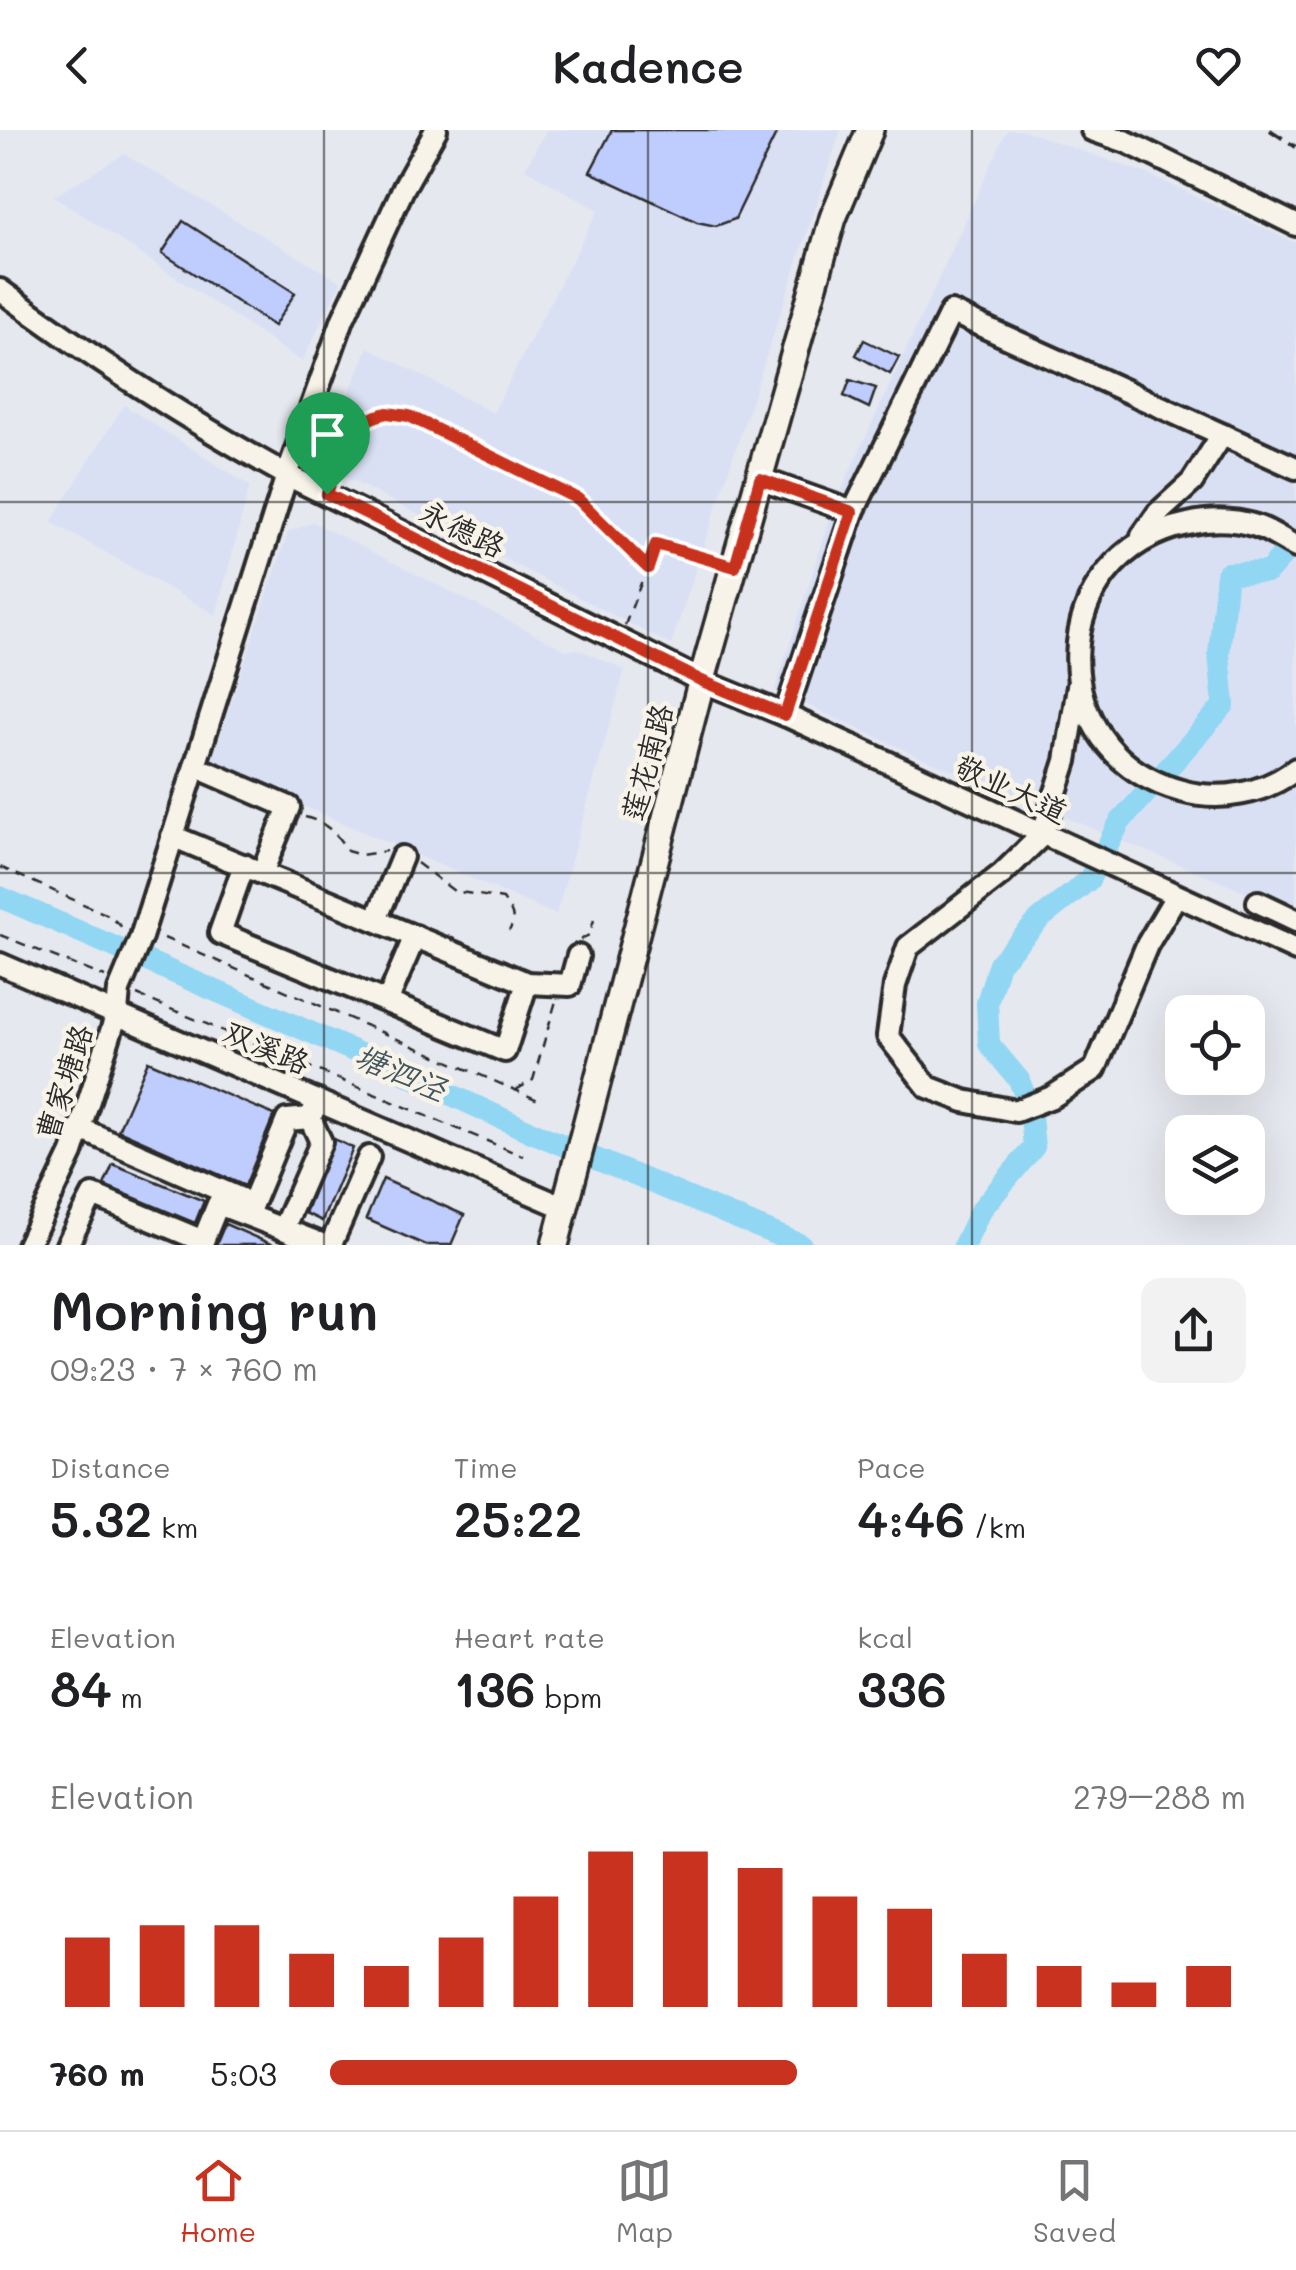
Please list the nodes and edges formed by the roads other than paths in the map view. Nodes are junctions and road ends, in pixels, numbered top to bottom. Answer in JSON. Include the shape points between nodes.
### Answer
{"nodes":[{"id":1,"x":436,"y":130,"type":"edge"},
{"id":2,"x":870,"y":130,"type":"edge"},
{"id":3,"x":1092,"y":130,"type":"edge"},
{"id":4,"x":1296,"y":226,"type":"edge"},
{"id":5,"x":0,"y":290,"type":"edge"},
{"id":6,"x":1222,"y":435,"type":"junction"},
{"id":7,"x":1296,"y":468,"type":"edge"},
{"id":8,"x":288,"y":474,"type":"junction"},
{"id":9,"x":760,"y":479,"type":"junction"},
{"id":10,"x":1192,"y":482,"type":"junction"},
{"id":11,"x":852,"y":512,"type":"junction"},
{"id":12,"x":1209,"y":519,"type":"junction"},
{"id":13,"x":1135,"y":546,"type":"junction"},
{"id":14,"x":1296,"y":547,"type":"edge"},
{"id":15,"x":702,"y":681,"type":"junction"},
{"id":16,"x":1078,"y":686,"type":"junction"},
{"id":17,"x":785,"y":715,"type":"junction"},
{"id":18,"x":1111,"y":748,"type":"junction"},
{"id":19,"x":1066,"y":760,"type":"junction"},
{"id":20,"x":1296,"y":768,"type":"edge"},
{"id":21,"x":208,"y":772,"type":"dead end"},
{"id":22,"x":1042,"y":835,"type":"junction"},
{"id":23,"x":172,"y":836,"type":"junction"},
{"id":24,"x":402,"y":857,"type":"dead end"},
{"id":25,"x":253,"y":869,"type":"junction"},
{"id":26,"x":1176,"y":896,"type":"junction"},
{"id":27,"x":1258,"y":902,"type":"dead end"},
{"id":28,"x":376,"y":920,"type":"junction"},
{"id":29,"x":1296,"y":920,"type":"edge"},
{"id":30,"x":415,"y":936,"type":"junction"},
{"id":31,"x":1296,"y":950,"type":"edge"},
{"id":32,"x":574,"y":951,"type":"road end"},
{"id":33,"x":0,"y":964,"type":"edge"},
{"id":34,"x":527,"y":983,"type":"junction"},
{"id":35,"x":386,"y":1002,"type":"junction"},
{"id":36,"x":118,"y":1013,"type":"junction"},
{"id":37,"x":314,"y":1109,"type":"junction"},
{"id":38,"x":81,"y":1129,"type":"junction"},
{"id":39,"x":368,"y":1157,"type":"dead end"},
{"id":40,"x":568,"y":1197,"type":"junction"},
{"id":41,"x":245,"y":1206,"type":"junction"},
{"id":42,"x":283,"y":1228,"type":"junction"},
{"id":43,"x":331,"y":1244,"type":"edge"},
{"id":44,"x":28,"y":1245,"type":"edge"},
{"id":45,"x":67,"y":1245,"type":"edge"},
{"id":46,"x":555,"y":1245,"type":"edge"}],
"edges":[{"from":1,"to":8,"type":"street","name":"曹家塘路","via":[[342,319]]},
{"from":2,"to":9,"type":"main road","name":"莲花南路","via":[[832,218]]},
{"from":3,"to":4,"type":"street"},
{"from":5,"to":8,"type":"street","name":"永德路","via":[[86,354]]},
{"from":6,"to":7,"type":"street"},
{"from":6,"to":10,"type":"street"},
{"from":6,"to":11,"type":"street","via":[[951,312]]},
{"from":8,"to":15,"type":"street","name":"永德路"},
{"from":8,"to":23,"type":"street","name":"曹家塘路"},
{"from":9,"to":11,"type":"street"},
{"from":9,"to":15,"type":"main road","name":"莲花南路"},
{"from":10,"to":12,"type":"street","via":[[1196,504]]},
{"from":10,"to":13,"type":"street"},
{"from":11,"to":17,"type":"street"},
{"from":12,"to":13,"type":"street","via":[[1162,529]]},
{"from":12,"to":14,"type":"street","via":[[1256,526]]},
{"from":13,"to":16,"type":"street","via":[[1091,592],[1076,638]]},
{"from":15,"to":17,"type":"street","name":"敬业大道"},
{"from":15,"to":40,"type":"main road","name":"莲花南路"},
{"from":16,"to":18,"type":"street","via":[[1094,727]]},
{"from":16,"to":19,"type":"street"},
{"from":17,"to":22,"type":"street","name":"敬业大道"},
{"from":18,"to":19,"type":"street","via":[[1083,749]]},
{"from":18,"to":20,"type":"street","via":[[1158,785],[1200,796],[1243,794]]},
{"from":19,"to":22,"type":"street"},
{"from":21,"to":25,"type":"street","via":[[290,807]]},
{"from":22,"to":26,"type":"street","name":"敬业大道"},
{"from":22,"to":26,"type":"street","via":[[908,948],[888,1036],[928,1087],[1016,1110],[1052,1097],[1095,1069],[1147,945]]},
{"from":23,"to":25,"type":"street"},
{"from":23,"to":36,"type":"street","name":"曹家塘路"},
{"from":24,"to":28,"type":"street"},
{"from":25,"to":28,"type":"street"},
{"from":25,"to":35,"type":"street","via":[[220,932]]},
{"from":26,"to":31,"type":"street","name":"敬业大道"},
{"from":27,"to":29,"type":"street"},
{"from":28,"to":30,"type":"street"},
{"from":30,"to":34,"type":"street"},
{"from":30,"to":35,"type":"street"},
{"from":32,"to":34,"type":"street","via":[[570,986]]},
{"from":33,"to":36,"type":"street","name":"双溪路"},
{"from":34,"to":35,"type":"street","via":[[505,1051]]},
{"from":36,"to":37,"type":"street","name":"双溪路"},
{"from":36,"to":38,"type":"street","name":"曹家塘路"},
{"from":37,"to":40,"type":"street","name":"双溪路"},
{"from":37,"to":41,"type":"street","via":[[287,1120]]},
{"from":37,"to":42,"type":"street","via":[[321,1142]]},
{"from":38,"to":41,"type":"street"},
{"from":38,"to":44,"type":"street","name":"曹家塘路"},
{"from":39,"to":43,"type":"street"},
{"from":40,"to":46,"type":"main road","name":"莲花南路"},
{"from":41,"to":42,"type":"street"},
{"from":41,"to":45,"type":"street","via":[[218,1204],[203,1241],[93,1196]]},
{"from":42,"to":43,"type":"street"}]}
